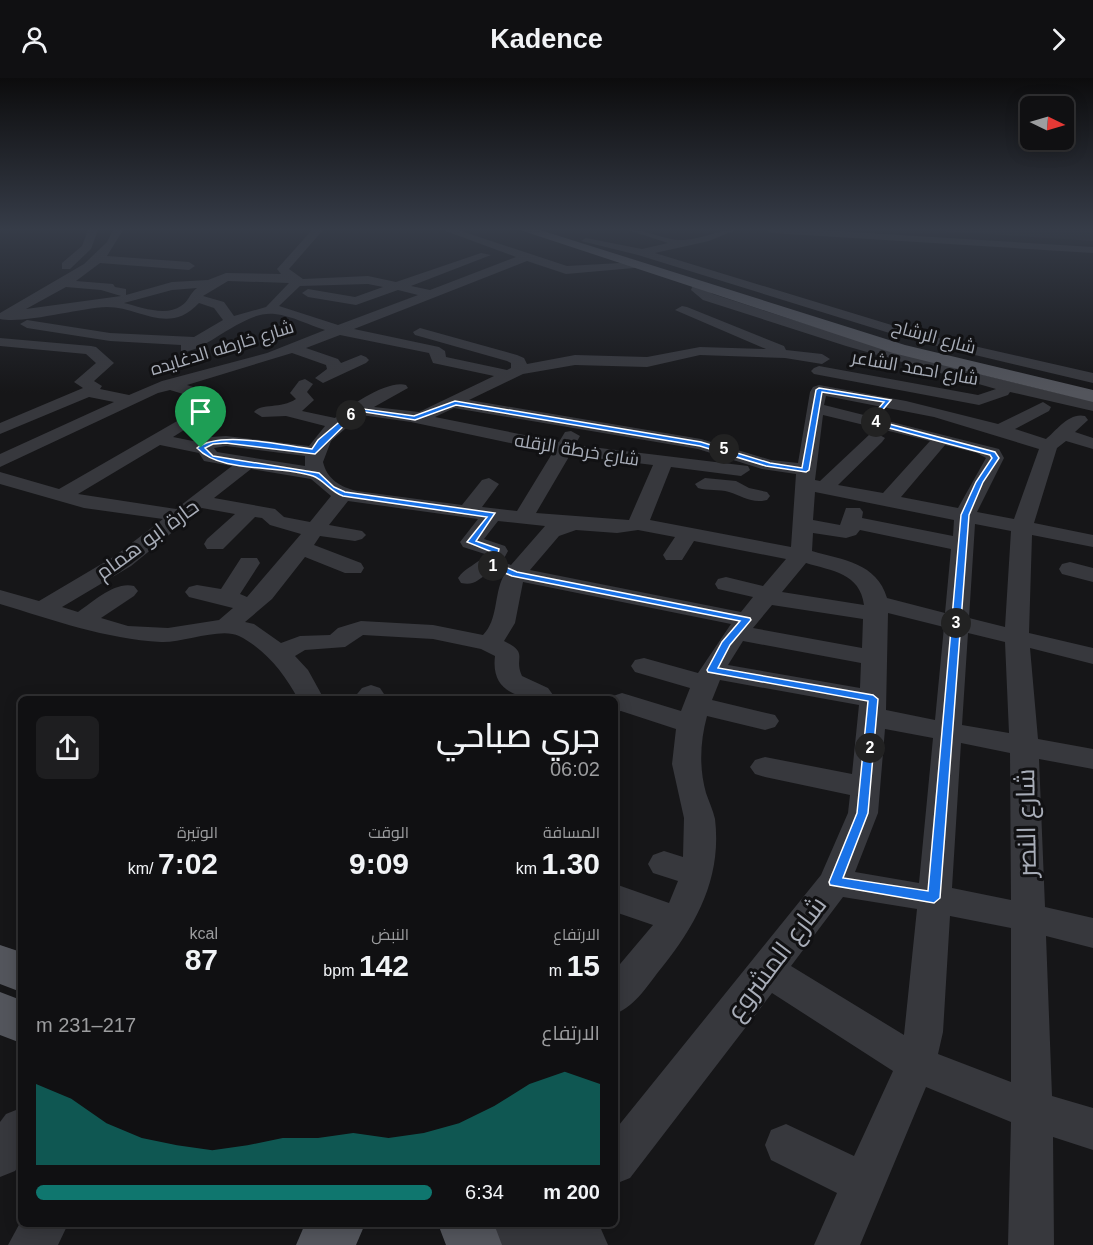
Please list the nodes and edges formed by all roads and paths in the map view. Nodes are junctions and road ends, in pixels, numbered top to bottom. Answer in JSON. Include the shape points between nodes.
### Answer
{"nodes":[{"id":1,"x":42,"y":284,"type":"edge"},
{"id":2,"x":58,"y":284,"type":"edge"},
{"id":3,"x":87,"y":284,"type":"edge"},
{"id":4,"x":181,"y":284,"type":"edge"},
{"id":5,"x":211,"y":284,"type":"edge"},
{"id":6,"x":289,"y":284,"type":"edge"},
{"id":7,"x":312,"y":284,"type":"edge"},
{"id":8,"x":391,"y":284,"type":"edge"},
{"id":9,"x":403,"y":284,"type":"edge"},
{"id":10,"x":456,"y":284,"type":"edge"},
{"id":11,"x":725,"y":284,"type":"edge"},
{"id":12,"x":731,"y":284,"type":"edge"},
{"id":13,"x":698,"y":285,"type":"joint"},
{"id":14,"x":172,"y":286,"type":"joint"},
{"id":15,"x":293,"y":286,"type":"junction"},
{"id":16,"x":399,"y":286,"type":"junction"},
{"id":17,"x":46,"y":291,"type":"junction"},
{"id":18,"x":117,"y":291,"type":"junction"},
{"id":19,"x":432,"y":294,"type":"junction"},
{"id":20,"x":138,"y":296,"type":"junction"},
{"id":21,"x":193,"y":301,"type":"junction"},
{"id":22,"x":128,"y":307,"type":"junction"},
{"id":23,"x":682,"y":310,"type":"dead end"},
{"id":24,"x":1,"y":315,"type":"edge"},
{"id":25,"x":275,"y":315,"type":"junction"},
{"id":26,"x":373,"y":317,"type":"junction"},
{"id":27,"x":231,"y":321,"type":"junction"},
{"id":28,"x":170,"y":327,"type":"dead end"},
{"id":29,"x":768,"y":327,"type":"dead end"},
{"id":30,"x":72,"y":330,"type":"junction"},
{"id":31,"x":338,"y":330,"type":"junction"},
{"id":32,"x":746,"y":335,"type":"junction"},
{"id":33,"x":442,"y":338,"type":"junction"},
{"id":34,"x":148,"y":339,"type":"junction"},
{"id":35,"x":0,"y":342,"type":"edge"},
{"id":36,"x":291,"y":348,"type":"junction"},
{"id":37,"x":420,"y":350,"type":"junction"},
{"id":38,"x":205,"y":352,"type":"junction"},
{"id":39,"x":785,"y":354,"type":"junction"},
{"id":40,"x":833,"y":357,"type":"junction"},
{"id":41,"x":361,"y":360,"type":"dead end"},
{"id":42,"x":238,"y":365,"type":"junction"},
{"id":43,"x":922,"y":371,"type":"junction"},
{"id":44,"x":514,"y":372,"type":"junction"},
{"id":45,"x":168,"y":376,"type":"junction"},
{"id":46,"x":1093,"y":378,"type":"edge"},
{"id":47,"x":305,"y":384,"type":"dead end"},
{"id":48,"x":908,"y":385,"type":"junction"},
{"id":49,"x":1093,"y":386,"type":"edge"},
{"id":50,"x":400,"y":388,"type":"dead end"},
{"id":51,"x":89,"y":390,"type":"junction"},
{"id":52,"x":819,"y":390,"type":"junction"},
{"id":53,"x":1002,"y":392,"type":"junction"},
{"id":54,"x":130,"y":400,"type":"junction"},
{"id":55,"x":889,"y":401,"type":"junction"},
{"id":56,"x":455,"y":403,"type":"junction"},
{"id":57,"x":1043,"y":407,"type":"junction"},
{"id":58,"x":816,"y":408,"type":"junction"},
{"id":59,"x":358,"y":409,"type":"junction"},
{"id":60,"x":293,"y":411,"type":"junction"},
{"id":61,"x":262,"y":412,"type":"dead end"},
{"id":62,"x":415,"y":418,"type":"junction"},
{"id":63,"x":579,"y":423,"type":"junction"},
{"id":64,"x":340,"y":424,"type":"junction"},
{"id":65,"x":1080,"y":424,"type":"edge"},
{"id":66,"x":0,"y":429,"type":"edge"},
{"id":67,"x":873,"y":430,"type":"junction"},
{"id":68,"x":942,"y":438,"type":"junction"},
{"id":69,"x":159,"y":440,"type":"junction"},
{"id":70,"x":998,"y":443,"type":"junction"},
{"id":71,"x":201,"y":448,"type":"junction"},
{"id":72,"x":564,"y":449,"type":"junction"},
{"id":73,"x":315,"y":452,"type":"junction"},
{"id":74,"x":0,"y":461,"type":"edge"},
{"id":75,"x":247,"y":463,"type":"junction"},
{"id":76,"x":741,"y":470,"type":"dead end"},
{"id":77,"x":660,"y":471,"type":"junction"},
{"id":78,"x":317,"y":474,"type":"junction"},
{"id":79,"x":0,"y":478,"type":"edge"},
{"id":80,"x":812,"y":481,"type":"junction"},
{"id":81,"x":489,"y":484,"type":"dead end"},
{"id":82,"x":343,"y":494,"type":"junction"},
{"id":83,"x":859,"y":495,"type":"junction"},
{"id":84,"x":61,"y":496,"type":"junction"},
{"id":85,"x":760,"y":496,"type":"dead end"},
{"id":86,"x":888,"y":500,"type":"junction"},
{"id":87,"x":199,"y":502,"type":"junction"},
{"id":88,"x":251,"y":510,"type":"junction"},
{"id":89,"x":467,"y":513,"type":"junction"},
{"id":90,"x":492,"y":515,"type":"junction"},
{"id":91,"x":181,"y":516,"type":"junction"},
{"id":92,"x":523,"y":517,"type":"junction"},
{"id":93,"x":850,"y":522,"type":"junction"},
{"id":94,"x":580,"y":524,"type":"junction"},
{"id":95,"x":638,"y":524,"type":"junction"},
{"id":96,"x":1022,"y":526,"type":"junction"},
{"id":97,"x":315,"y":529,"type":"junction"},
{"id":98,"x":964,"y":530,"type":"junction"},
{"id":99,"x":688,"y":533,"type":"junction"},
{"id":100,"x":354,"y":535,"type":"dead end"},
{"id":101,"x":802,"y":540,"type":"junction"},
{"id":102,"x":1093,"y":541,"type":"edge"},
{"id":103,"x":215,"y":544,"type":"dead end"},
{"id":104,"x":300,"y":547,"type":"junction"},
{"id":105,"x":674,"y":555,"type":"dead end"},
{"id":106,"x":249,"y":563,"type":"dead end"},
{"id":107,"x":491,"y":564,"type":"junction"},
{"id":108,"x":353,"y":568,"type":"dead end"},
{"id":109,"x":1070,"y":569,"type":"dead end"},
{"id":110,"x":515,"y":574,"type":"junction"},
{"id":111,"x":1093,"y":574,"type":"edge"},
{"id":112,"x":469,"y":578,"type":"dead end"},
{"id":113,"x":726,"y":584,"type":"dead end"},
{"id":114,"x":126,"y":591,"type":"dead end"},
{"id":115,"x":197,"y":592,"type":"dead end"},
{"id":116,"x":769,"y":595,"type":"junction"},
{"id":117,"x":0,"y":597,"type":"edge"},
{"id":118,"x":227,"y":597,"type":"junction"},
{"id":119,"x":250,"y":606,"type":"junction"},
{"id":120,"x":42,"y":609,"type":"junction"},
{"id":121,"x":876,"y":609,"type":"junction"},
{"id":122,"x":82,"y":620,"type":"junction"},
{"id":123,"x":956,"y":623,"type":"junction"},
{"id":124,"x":226,"y":626,"type":"junction"},
{"id":125,"x":741,"y":626,"type":"junction"},
{"id":126,"x":1017,"y":638,"type":"junction"},
{"id":127,"x":488,"y":643,"type":"junction"},
{"id":128,"x":279,"y":654,"type":"junction"},
{"id":129,"x":1093,"y":656,"type":"edge"},
{"id":130,"x":874,"y":658,"type":"junction"},
{"id":131,"x":644,"y":666,"type":"dead end"},
{"id":132,"x":304,"y":696,"type":"edge"},
{"id":133,"x":541,"y":696,"type":"edge"},
{"id":134,"x":701,"y":696,"type":"junction"},
{"id":135,"x":618,"y":703,"type":"edge"},
{"id":136,"x":873,"y":708,"type":"junction"},
{"id":137,"x":765,"y":721,"type":"dead end"},
{"id":138,"x":946,"y":731,"type":"junction"},
{"id":139,"x":1024,"y":746,"type":"junction"},
{"id":140,"x":1093,"y":759,"type":"edge"},
{"id":141,"x":765,"y":766,"type":"dead end"},
{"id":142,"x":866,"y":788,"type":"junction"},
{"id":143,"x":664,"y":864,"type":"dead end"},
{"id":144,"x":695,"y":874,"type":"junction"},
{"id":145,"x":835,"y":882,"type":"junction"},
{"id":146,"x":934,"y":898,"type":"junction"},
{"id":147,"x":618,"y":899,"type":"edge"},
{"id":148,"x":1028,"y":916,"type":"junction"},
{"id":149,"x":676,"y":919,"type":"junction"},
{"id":150,"x":1093,"y":933,"type":"edge"},
{"id":151,"x":0,"y":964,"type":"edge"},
{"id":152,"x":767,"y":970,"type":"junction"},
{"id":153,"x":18,"y":971,"type":"edge"},
{"id":154,"x":618,"y":993,"type":"edge"},
{"id":155,"x":916,"y":1064,"type":"junction"},
{"id":156,"x":1032,"y":1110,"type":"junction"},
{"id":157,"x":1093,"y":1129,"type":"edge"},
{"id":158,"x":18,"y":1133,"type":"edge"},
{"id":159,"x":786,"y":1145,"type":"dead end"},
{"id":160,"x":0,"y":1156,"type":"edge"},
{"id":161,"x":618,"y":1159,"type":"edge"},
{"id":162,"x":864,"y":1183,"type":"junction"},
{"id":163,"x":44,"y":1227,"type":"edge"},
{"id":164,"x":310,"y":1227,"type":"edge"},
{"id":165,"x":335,"y":1227,"type":"edge"},
{"id":166,"x":470,"y":1232,"type":"edge"},
{"id":167,"x":569,"y":1235,"type":"edge"},
{"id":168,"x":31,"y":1245,"type":"edge"},
{"id":169,"x":316,"y":1245,"type":"edge"},
{"id":170,"x":324,"y":1245,"type":"edge"},
{"id":171,"x":837,"y":1245,"type":"edge"},
{"id":172,"x":1031,"y":1245,"type":"edge"}],
"edges":[{"from":1,"to":24,"type":"street"},
{"from":2,"to":17,"type":"street"},
{"from":3,"to":18,"type":"street"},
{"from":4,"to":14,"type":"street"},
{"from":5,"to":21,"type":"street"},
{"from":6,"to":15,"type":"street"},
{"from":7,"to":15,"type":"street"},
{"from":8,"to":16,"type":"street"},
{"from":9,"to":16,"type":"street"},
{"from":10,"to":19,"type":"street","name":"شارع خارطه الدغايده"},
{"from":11,"to":49,"type":"main road","name":"شارع الرشاح","via":[[909,342]]},
{"from":12,"to":46,"type":"street","via":[[917,337]]},
{"from":13,"to":40,"type":"street","via":[[697,290],[708,297]]},
{"from":13,"to":65,"type":"main road","name":"شارع الرشاح","via":[[899,349]]},
{"from":14,"to":20,"type":"street"},
{"from":15,"to":16,"type":"street","via":[[356,301]]},
{"from":15,"to":25,"type":"street","via":[[272,306]]},
{"from":16,"to":19,"type":"street"},
{"from":17,"to":18,"type":"street"},
{"from":17,"to":24,"type":"street"},
{"from":18,"to":20,"type":"street"},
{"from":18,"to":22,"type":"street"},
{"from":18,"to":24,"type":"street"},
{"from":19,"to":26,"type":"street","name":"شارع خارطه الدغايده"},
{"from":20,"to":21,"type":"street"},
{"from":21,"to":22,"type":"street","via":[[185,310],[172,315]]},
{"from":21,"to":27,"type":"street","via":[[219,305]]},
{"from":22,"to":30,"type":"street"},
{"from":23,"to":32,"type":"street"},
{"from":24,"to":30,"type":"street"},
{"from":25,"to":27,"type":"street"},
{"from":25,"to":31,"type":"street"},
{"from":26,"to":31,"type":"street","name":"شارع خارطه الدغايده"},
{"from":26,"to":33,"type":"street"},
{"from":27,"to":38,"type":"street"},
{"from":28,"to":34,"type":"street"},
{"from":29,"to":32,"type":"street"},
{"from":30,"to":34,"type":"street"},
{"from":31,"to":36,"type":"street","name":"شارع خارطه الدغايده"},
{"from":31,"to":37,"type":"street"},
{"from":32,"to":39,"type":"street"},
{"from":33,"to":37,"type":"street"},
{"from":33,"to":44,"type":"street","via":[[519,361]]},
{"from":34,"to":38,"type":"street"},
{"from":35,"to":51,"type":"street","via":[[91,350],[106,363],[82,380],[94,386]]},
{"from":36,"to":41,"type":"street","via":[[330,360],[335,364],[329,374]]},
{"from":36,"to":42,"type":"street","name":"شارع خارطه الدغايده"},
{"from":37,"to":44,"type":"street","via":[[439,351],[438,360]]},
{"from":38,"to":42,"type":"street"},
{"from":39,"to":40,"type":"street"},
{"from":39,"to":44,"type":"street","via":[[692,352],[647,362],[575,360]]},
{"from":40,"to":43,"type":"street"},
{"from":40,"to":48,"type":"street","name":"شارع احمد الشاعر"},
{"from":40,"to":52,"type":"street"},
{"from":40,"to":65,"type":"street","via":[[960,375]]},
{"from":42,"to":45,"type":"street","name":"شارع خارطه الدغايده","via":[[195,377],[168,372]]},
{"from":43,"to":48,"type":"street"},
{"from":43,"to":53,"type":"street"},
{"from":44,"to":56,"type":"street"},
{"from":45,"to":54,"type":"street","name":"شارع خارطه الدغايده"},
{"from":45,"to":69,"type":"street","via":[[202,395],[199,402],[209,409]]},
{"from":47,"to":60,"type":"street","via":[[298,393],[306,400]]},
{"from":48,"to":53,"type":"street","name":"شارع احمد الشاعر","via":[[979,400]]},
{"from":48,"to":55,"type":"street"},
{"from":50,"to":59,"type":"street"},
{"from":51,"to":54,"type":"street"},
{"from":51,"to":66,"type":"street"},
{"from":52,"to":55,"type":"street"},
{"from":52,"to":58,"type":"street"},
{"from":53,"to":57,"type":"street"},
{"from":54,"to":74,"type":"street","name":"شارع خارطه الدغايده"},
{"from":55,"to":67,"type":"street"},
{"from":55,"to":70,"type":"street"},
{"from":56,"to":62,"type":"street"},
{"from":56,"to":63,"type":"street"},
{"from":57,"to":65,"type":"street"},
{"from":57,"to":70,"type":"street"},
{"from":58,"to":67,"type":"street"},
{"from":58,"to":80,"type":"street"},
{"from":59,"to":62,"type":"street","name":"شارع خرطة الزقله"},
{"from":59,"to":64,"type":"street"},
{"from":60,"to":61,"type":"street"},
{"from":60,"to":64,"type":"street","via":[[295,415]]},
{"from":62,"to":72,"type":"street","name":"شارع خرطة الزقله"},
{"from":63,"to":72,"type":"street"},
{"from":63,"to":80,"type":"street","via":[[701,444]]},
{"from":64,"to":73,"type":"street"},
{"from":65,"to":70,"type":"street"},
{"from":65,"to":96,"type":"street","name":"شارع النصر"},
{"from":67,"to":68,"type":"street"},
{"from":67,"to":80,"type":"street"},
{"from":68,"to":70,"type":"street","via":[[989,451]]},
{"from":68,"to":86,"type":"street"},
{"from":69,"to":71,"type":"street"},
{"from":69,"to":84,"type":"street"},
{"from":70,"to":98,"type":"street"},
{"from":71,"to":73,"type":"street","via":[[243,438]]},
{"from":71,"to":75,"type":"street","via":[[211,458]]},
{"from":72,"to":77,"type":"street","name":"شارع خرطة الزقله"},
{"from":72,"to":92,"type":"street"},
{"from":73,"to":78,"type":"street"},
{"from":75,"to":78,"type":"street"},
{"from":75,"to":87,"type":"street","name":"حارة ابو همام"},
{"from":76,"to":77,"type":"street","name":"شارع خرطة الزقله"},
{"from":77,"to":85,"type":"street"},
{"from":77,"to":95,"type":"street"},
{"from":78,"to":82,"type":"street"},
{"from":79,"to":84,"type":"street"},
{"from":80,"to":83,"type":"street"},
{"from":80,"to":101,"type":"street"},
{"from":81,"to":89,"type":"street"},
{"from":82,"to":89,"type":"street"},
{"from":82,"to":97,"type":"street"},
{"from":83,"to":86,"type":"street"},
{"from":83,"to":93,"type":"street"},
{"from":84,"to":91,"type":"street"},
{"from":86,"to":98,"type":"street"},
{"from":87,"to":88,"type":"street"},
{"from":87,"to":91,"type":"street","name":"حارة ابو همام"},
{"from":88,"to":97,"type":"street","via":[[268,513],[283,523]]},
{"from":88,"to":103,"type":"street"},
{"from":89,"to":90,"type":"street"},
{"from":90,"to":92,"type":"street"},
{"from":90,"to":107,"type":"street","via":[[471,539],[474,545],[496,551]]},
{"from":91,"to":120,"type":"street","name":"حارة ابو همام","via":[[123,561]]},
{"from":92,"to":94,"type":"street"},
{"from":93,"to":98,"type":"street"},
{"from":93,"to":101,"type":"street","via":[[849,531]]},
{"from":94,"to":95,"type":"street","via":[[622,528]]},
{"from":94,"to":110,"type":"street","via":[[555,529]]},
{"from":95,"to":99,"type":"street"},
{"from":96,"to":98,"type":"street"},
{"from":96,"to":102,"type":"street"},
{"from":96,"to":126,"type":"street","name":"شارع النصر"},
{"from":97,"to":100,"type":"street"},
{"from":97,"to":104,"type":"street"},
{"from":98,"to":123,"type":"street"},
{"from":99,"to":101,"type":"street"},
{"from":99,"to":105,"type":"street"},
{"from":101,"to":116,"type":"street"},
{"from":101,"to":121,"type":"street","name":"شارع المشروع","via":[[866,579]]},
{"from":104,"to":108,"type":"street"},
{"from":104,"to":119,"type":"street"},
{"from":106,"to":118,"type":"street"},
{"from":107,"to":110,"type":"street"},
{"from":107,"to":112,"type":"street"},
{"from":109,"to":111,"type":"street"},
{"from":110,"to":125,"type":"street","via":[[676,598]]},
{"from":110,"to":127,"type":"street","via":[[504,620]]},
{"from":113,"to":116,"type":"street"},
{"from":114,"to":122,"type":"street"},
{"from":115,"to":118,"type":"street"},
{"from":116,"to":121,"type":"street"},
{"from":116,"to":125,"type":"street"},
{"from":117,"to":120,"type":"street"},
{"from":118,"to":119,"type":"street"},
{"from":119,"to":124,"type":"street"},
{"from":120,"to":122,"type":"street"},
{"from":121,"to":123,"type":"street"},
{"from":121,"to":130,"type":"street","name":"شارع المشروع"},
{"from":122,"to":124,"type":"street","via":[[148,635]]},
{"from":123,"to":126,"type":"street"},
{"from":123,"to":138,"type":"street"},
{"from":124,"to":128,"type":"street","via":[[245,628]]},
{"from":125,"to":130,"type":"street"},
{"from":125,"to":134,"type":"street","via":[[726,644]]},
{"from":126,"to":129,"type":"street"},
{"from":126,"to":139,"type":"street","name":"شارع النصر"},
{"from":127,"to":128,"type":"street","via":[[433,632],[361,628],[336,642],[300,643]]},
{"from":127,"to":133,"type":"street","via":[[508,653],[506,670],[511,681]]},
{"from":128,"to":132,"type":"street","via":[[300,676]]},
{"from":130,"to":136,"type":"street","name":"شارع المشروع"},
{"from":131,"to":134,"type":"street"},
{"from":134,"to":135,"type":"street"},
{"from":134,"to":136,"type":"street"},
{"from":134,"to":137,"type":"street"},
{"from":134,"to":144,"type":"street","via":[[685,759],[699,817]]},
{"from":136,"to":138,"type":"street"},
{"from":136,"to":142,"type":"street","name":"شارع المشروع"},
{"from":138,"to":139,"type":"street"},
{"from":138,"to":146,"type":"street"},
{"from":139,"to":140,"type":"street"},
{"from":139,"to":148,"type":"street","name":"شارع النصر"},
{"from":141,"to":142,"type":"street"},
{"from":142,"to":145,"type":"street","name":"شارع المشروع","via":[[862,813]]},
{"from":143,"to":144,"type":"street"},
{"from":144,"to":149,"type":"street","via":[[691,894]]},
{"from":145,"to":146,"type":"street"},
{"from":145,"to":152,"type":"street","name":"شارع المشروع"},
{"from":146,"to":148,"type":"street"},
{"from":146,"to":155,"type":"street","via":[[924,1032]]},
{"from":147,"to":149,"type":"street"},
{"from":148,"to":150,"type":"street"},
{"from":148,"to":156,"type":"street","name":"شارع النصر"},
{"from":149,"to":154,"type":"street"},
{"from":151,"to":153,"type":"main road"},
{"from":152,"to":155,"type":"street"},
{"from":152,"to":161,"type":"street","name":"شارع المشروع"},
{"from":155,"to":156,"type":"street"},
{"from":155,"to":162,"type":"street"},
{"from":156,"to":157,"type":"street"},
{"from":156,"to":172,"type":"street","name":"شارع النصر"},
{"from":158,"to":160,"type":"street"},
{"from":159,"to":162,"type":"street"},
{"from":162,"to":171,"type":"street"},
{"from":163,"to":168,"type":"street"},
{"from":164,"to":169,"type":"main road"},
{"from":165,"to":170,"type":"main road"},
{"from":166,"to":167,"type":"street","via":[[520,1227]]}]}
